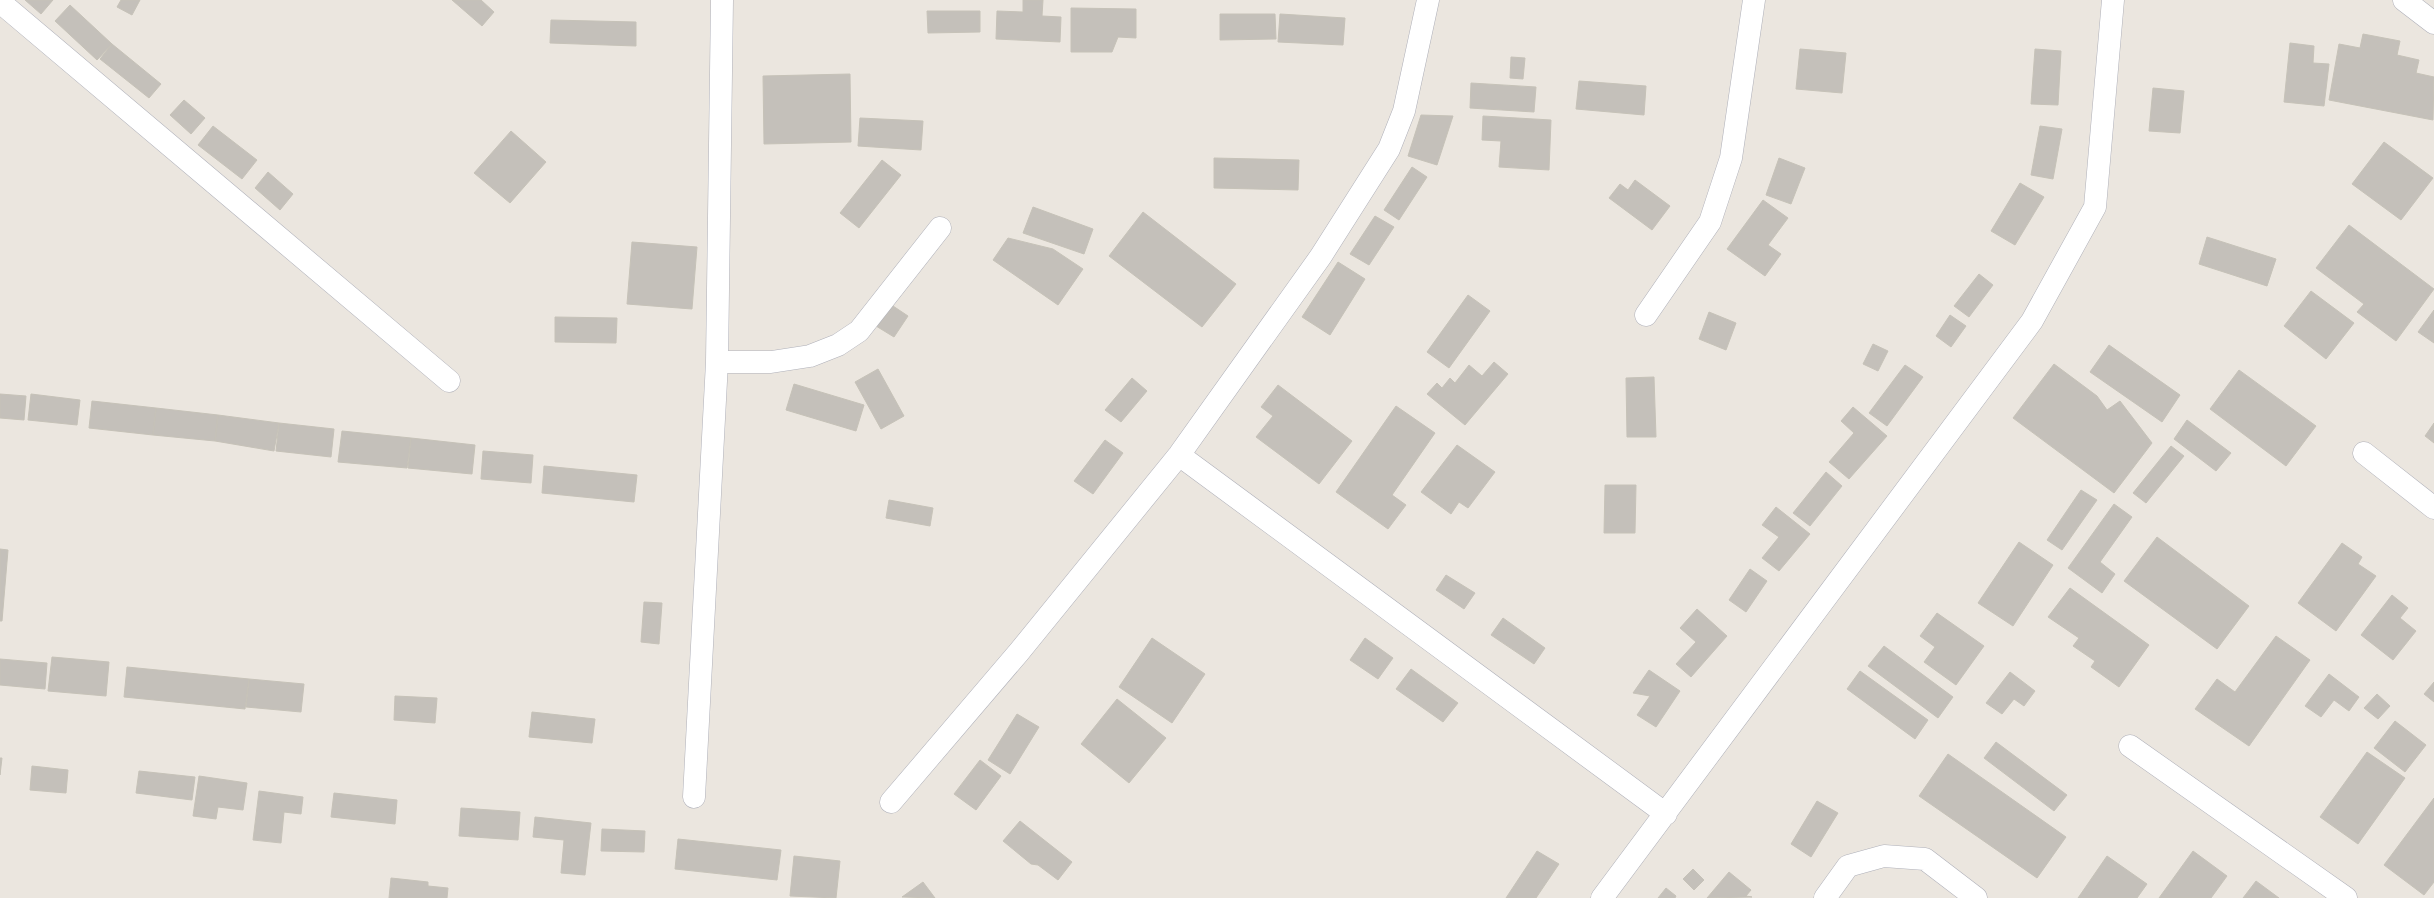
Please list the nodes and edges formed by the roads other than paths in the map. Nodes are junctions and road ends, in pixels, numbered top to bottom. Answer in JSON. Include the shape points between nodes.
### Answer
{"nodes":[{"id":1,"x":722,"y":0,"type":"edge"},
{"id":2,"x":1428,"y":0,"type":"edge"},
{"id":3,"x":1754,"y":0,"type":"edge"},
{"id":4,"x":2113,"y":0,"type":"edge"},
{"id":5,"x":2404,"y":0,"type":"edge"},
{"id":6,"x":0,"y":2,"type":"edge"},
{"id":7,"x":2434,"y":23,"type":"edge"},
{"id":8,"x":940,"y":228,"type":"dead end"},
{"id":9,"x":1646,"y":315,"type":"dead end"},
{"id":10,"x":717,"y":362,"type":"junction"},
{"id":11,"x":449,"y":381,"type":"dead end"},
{"id":12,"x":2364,"y":453,"type":"dead end"},
{"id":13,"x":1179,"y":456,"type":"junction"},
{"id":14,"x":2434,"y":508,"type":"edge"},
{"id":15,"x":2130,"y":746,"type":"dead end"},
{"id":16,"x":694,"y":797,"type":"dead end"},
{"id":17,"x":891,"y":802,"type":"dead end"},
{"id":18,"x":1666,"y":814,"type":"junction"},
{"id":19,"x":1602,"y":898,"type":"edge"},
{"id":20,"x":1825,"y":898,"type":"edge"},
{"id":21,"x":1976,"y":898,"type":"edge"},
{"id":22,"x":2346,"y":898,"type":"edge"}],
"edges":[{"from":1,"to":10,"type":"street"},
{"from":2,"to":13,"type":"street","via":[[1404,111],[1389,149],[1321,256]]},
{"from":3,"to":9,"type":"street","via":[[1731,158],[1710,222]]},
{"from":4,"to":18,"type":"street","via":[[2095,207],[2032,321]]},
{"from":5,"to":7,"type":"street"},
{"from":6,"to":11,"type":"street"},
{"from":8,"to":10,"type":"street","via":[[859,331],[838,345],[810,356],[771,362]]},
{"from":10,"to":16,"type":"street"},
{"from":12,"to":14,"type":"street"},
{"from":13,"to":17,"type":"street","via":[[1019,652]]},
{"from":13,"to":18,"type":"street"},
{"from":15,"to":22,"type":"street"},
{"from":18,"to":19,"type":"street"},
{"from":20,"to":21,"type":"street","via":[[1848,866],[1884,856],[1925,859]]}]}
